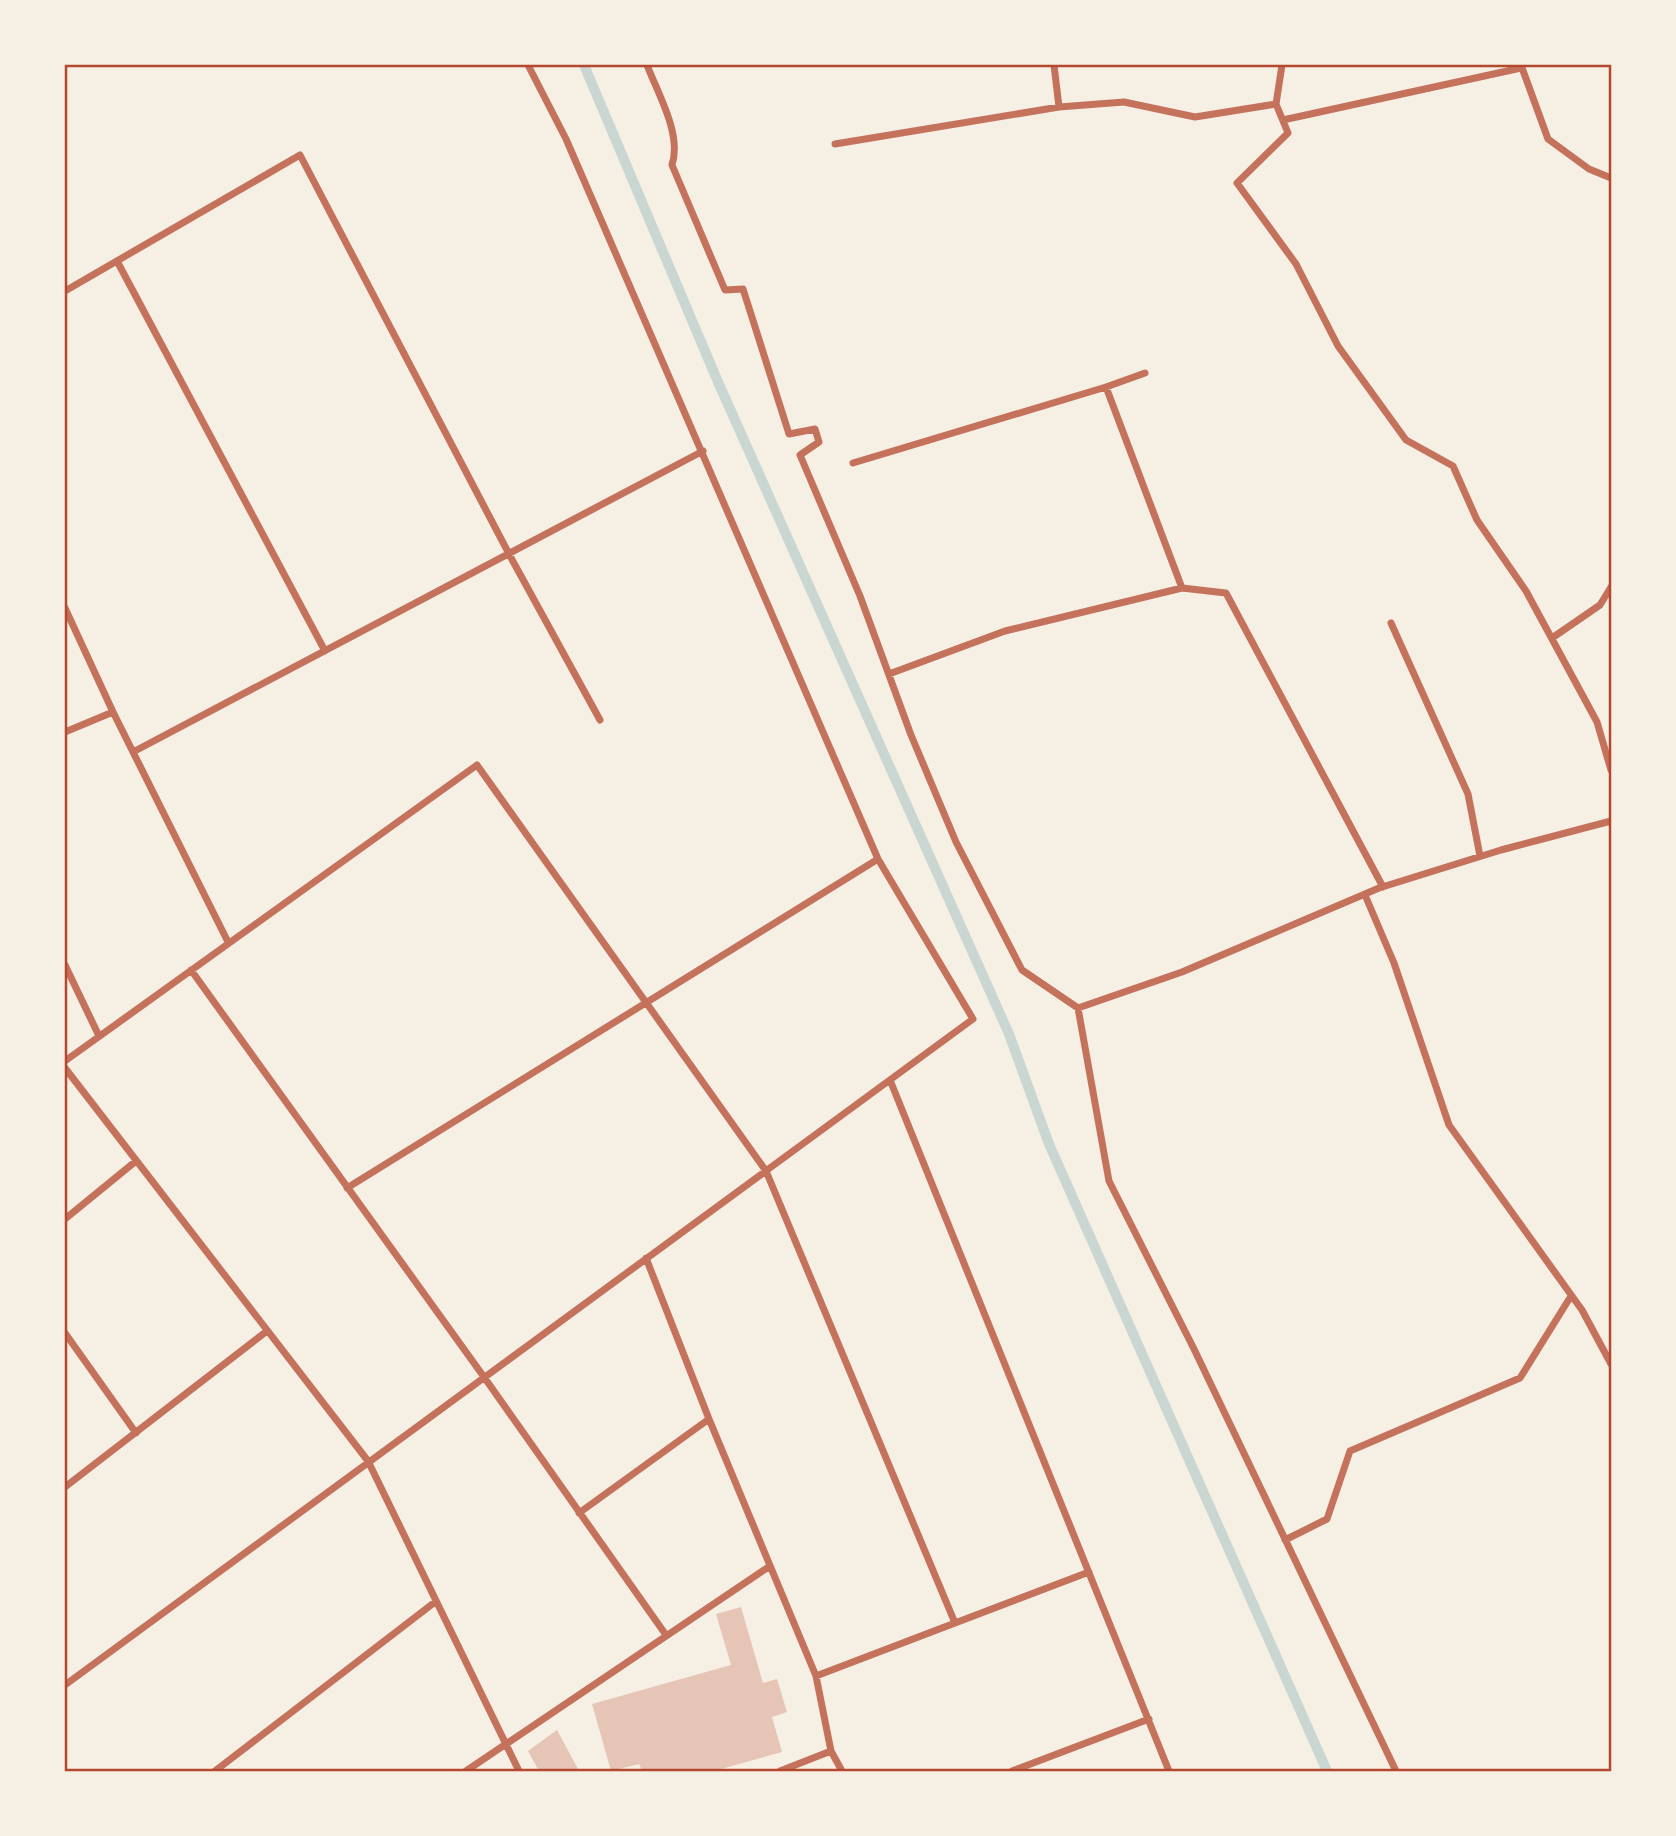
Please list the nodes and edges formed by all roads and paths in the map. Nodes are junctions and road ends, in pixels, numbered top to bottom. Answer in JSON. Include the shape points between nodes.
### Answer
{"nodes":[{"id":1,"x":528,"y":65,"type":"edge"},
{"id":2,"x":647,"y":65,"type":"edge"},
{"id":3,"x":1054,"y":65,"type":"edge"},
{"id":4,"x":1282,"y":65,"type":"edge"},
{"id":5,"x":1521,"y":66,"type":"edge"},
{"id":6,"x":1276,"y":104,"type":"junction"},
{"id":7,"x":1059,"y":107,"type":"junction"},
{"id":8,"x":1283,"y":120,"type":"junction"},
{"id":9,"x":835,"y":144,"type":"dead end"},
{"id":10,"x":1611,"y":178,"type":"edge"},
{"id":11,"x":117,"y":261,"type":"junction"},
{"id":12,"x":65,"y":290,"type":"edge"},
{"id":13,"x":1145,"y":373,"type":"dead end"},
{"id":14,"x":1106,"y":387,"type":"junction"},
{"id":15,"x":703,"y":451,"type":"junction"},
{"id":16,"x":853,"y":463,"type":"dead end"},
{"id":17,"x":509,"y":554,"type":"junction"},
{"id":18,"x":1611,"y":587,"type":"edge"},
{"id":19,"x":1182,"y":588,"type":"junction"},
{"id":20,"x":65,"y":608,"type":"edge"},
{"id":21,"x":1391,"y":623,"type":"dead end"},
{"id":22,"x":1552,"y":638,"type":"junction"},
{"id":23,"x":325,"y":651,"type":"junction"},
{"id":24,"x":889,"y":674,"type":"junction"},
{"id":25,"x":113,"y":712,"type":"junction"},
{"id":26,"x":600,"y":720,"type":"dead end"},
{"id":27,"x":65,"y":732,"type":"edge"},
{"id":28,"x":133,"y":752,"type":"junction"},
{"id":29,"x":1611,"y":770,"type":"edge"},
{"id":30,"x":1611,"y":821,"type":"edge"},
{"id":31,"x":1480,"y":856,"type":"junction"},
{"id":32,"x":878,"y":859,"type":"junction"},
{"id":33,"x":1383,"y":887,"type":"junction"},
{"id":34,"x":1365,"y":895,"type":"junction"},
{"id":35,"x":228,"y":942,"type":"junction"},
{"id":36,"x":65,"y":965,"type":"edge"},
{"id":37,"x":191,"y":970,"type":"junction"},
{"id":38,"x":645,"y":1004,"type":"junction"},
{"id":39,"x":1078,"y":1008,"type":"junction"},
{"id":40,"x":99,"y":1036,"type":"junction"},
{"id":41,"x":65,"y":1061,"type":"edge"},
{"id":42,"x":65,"y":1068,"type":"edge"},
{"id":43,"x":890,"y":1080,"type":"junction"},
{"id":44,"x":136,"y":1161,"type":"junction"},
{"id":45,"x":766,"y":1171,"type":"junction"},
{"id":46,"x":347,"y":1188,"type":"junction"},
{"id":47,"x":65,"y":1219,"type":"edge"},
{"id":48,"x":646,"y":1258,"type":"junction"},
{"id":49,"x":1571,"y":1296,"type":"junction"},
{"id":50,"x":267,"y":1331,"type":"junction"},
{"id":51,"x":65,"y":1333,"type":"edge"},
{"id":52,"x":1611,"y":1364,"type":"edge"},
{"id":53,"x":484,"y":1377,"type":"junction"},
{"id":54,"x":709,"y":1419,"type":"junction"},
{"id":55,"x":136,"y":1433,"type":"junction"},
{"id":56,"x":368,"y":1461,"type":"junction"},
{"id":57,"x":65,"y":1487,"type":"edge"},
{"id":58,"x":579,"y":1513,"type":"junction"},
{"id":59,"x":1285,"y":1540,"type":"junction"},
{"id":60,"x":770,"y":1566,"type":"junction"},
{"id":61,"x":1089,"y":1572,"type":"junction"},
{"id":62,"x":435,"y":1602,"type":"junction"},
{"id":63,"x":955,"y":1623,"type":"junction"},
{"id":64,"x":666,"y":1635,"type":"junction"},
{"id":65,"x":816,"y":1676,"type":"junction"},
{"id":66,"x":65,"y":1685,"type":"edge"},
{"id":67,"x":1149,"y":1719,"type":"junction"},
{"id":68,"x":504,"y":1744,"type":"junction"},
{"id":69,"x":831,"y":1751,"type":"junction"},
{"id":70,"x":215,"y":1771,"type":"edge"},
{"id":71,"x":466,"y":1771,"type":"edge"},
{"id":72,"x":519,"y":1771,"type":"edge"},
{"id":73,"x":780,"y":1771,"type":"edge"},
{"id":74,"x":842,"y":1771,"type":"edge"},
{"id":75,"x":1014,"y":1771,"type":"edge"},
{"id":76,"x":1169,"y":1771,"type":"edge"},
{"id":77,"x":1396,"y":1771,"type":"edge"}],
"edges":[{"from":1,"to":15,"type":"street","via":[[566,139]]},
{"from":2,"to":24,"type":"street","via":[[677,151],[672,164],[725,290],[743,289],[789,434],[815,429],[819,442],[800,455]]},
{"from":3,"to":7,"type":"street"},
{"from":4,"to":6,"type":"street"},
{"from":5,"to":8,"type":"street"},
{"from":5,"to":10,"type":"street","via":[[1548,139],[1589,169]]},
{"from":6,"to":7,"type":"street","via":[[1195,117],[1124,102]]},
{"from":6,"to":8,"type":"street"},
{"from":7,"to":9,"type":"street"},
{"from":8,"to":22,"type":"street","via":[[1289,133],[1237,183],[1296,264],[1338,346],[1406,440],[1453,466],[1477,520],[1527,591]]},
{"from":11,"to":12,"type":"street"},
{"from":11,"to":17,"type":"street","via":[[300,155]]},
{"from":11,"to":23,"type":"street"},
{"from":13,"to":14,"type":"street"},
{"from":14,"to":16,"type":"street"},
{"from":14,"to":19,"type":"street"},
{"from":15,"to":17,"type":"street"},
{"from":15,"to":32,"type":"street"},
{"from":17,"to":23,"type":"street"},
{"from":17,"to":26,"type":"street"},
{"from":18,"to":22,"type":"street","via":[[1600,605]]},
{"from":19,"to":24,"type":"street","via":[[1005,631]]},
{"from":19,"to":33,"type":"street","via":[[1226,593]]},
{"from":20,"to":25,"type":"street"},
{"from":21,"to":31,"type":"street","via":[[1468,794]]},
{"from":22,"to":29,"type":"street","via":[[1597,722]]},
{"from":23,"to":28,"type":"street"},
{"from":24,"to":39,"type":"street","via":[[956,842],[1022,970]]},
{"from":25,"to":27,"type":"street"},
{"from":25,"to":28,"type":"street"},
{"from":28,"to":35,"type":"street"},
{"from":30,"to":31,"type":"street"},
{"from":31,"to":33,"type":"street"},
{"from":32,"to":38,"type":"street"},
{"from":32,"to":43,"type":"street","via":[[973,1019]]},
{"from":33,"to":34,"type":"street"},
{"from":34,"to":39,"type":"street","via":[[1182,972]]},
{"from":34,"to":49,"type":"street","via":[[1394,962],[1449,1125]]},
{"from":35,"to":37,"type":"street"},
{"from":35,"to":38,"type":"street","via":[[477,765]]},
{"from":36,"to":40,"type":"street"},
{"from":37,"to":40,"type":"street"},
{"from":37,"to":46,"type":"street"},
{"from":38,"to":45,"type":"street"},
{"from":38,"to":46,"type":"street"},
{"from":39,"to":59,"type":"street","via":[[1109,1181]]},
{"from":40,"to":41,"type":"street"},
{"from":42,"to":44,"type":"street"},
{"from":43,"to":45,"type":"street"},
{"from":43,"to":61,"type":"street"},
{"from":44,"to":47,"type":"street"},
{"from":44,"to":50,"type":"street"},
{"from":45,"to":48,"type":"street"},
{"from":45,"to":63,"type":"street"},
{"from":46,"to":53,"type":"street"},
{"from":48,"to":53,"type":"street"},
{"from":48,"to":54,"type":"street"},
{"from":49,"to":52,"type":"street"},
{"from":49,"to":59,"type":"street","via":[[1520,1378],[1350,1451],[1328,1519]]},
{"from":50,"to":55,"type":"street"},
{"from":50,"to":56,"type":"street"},
{"from":51,"to":55,"type":"street"},
{"from":53,"to":56,"type":"street"},
{"from":53,"to":58,"type":"street"},
{"from":54,"to":58,"type":"street"},
{"from":54,"to":60,"type":"street"},
{"from":55,"to":57,"type":"street"},
{"from":56,"to":62,"type":"street"},
{"from":56,"to":66,"type":"street"},
{"from":58,"to":64,"type":"street"},
{"from":59,"to":77,"type":"street"},
{"from":60,"to":64,"type":"street"},
{"from":60,"to":65,"type":"street"},
{"from":61,"to":63,"type":"street"},
{"from":61,"to":67,"type":"street"},
{"from":62,"to":68,"type":"street"},
{"from":62,"to":70,"type":"street"},
{"from":63,"to":65,"type":"street"},
{"from":64,"to":68,"type":"street"},
{"from":65,"to":69,"type":"street"},
{"from":67,"to":75,"type":"street"},
{"from":67,"to":76,"type":"street"},
{"from":68,"to":71,"type":"street"},
{"from":68,"to":72,"type":"street"},
{"from":69,"to":73,"type":"street"},
{"from":69,"to":74,"type":"street"}]}
